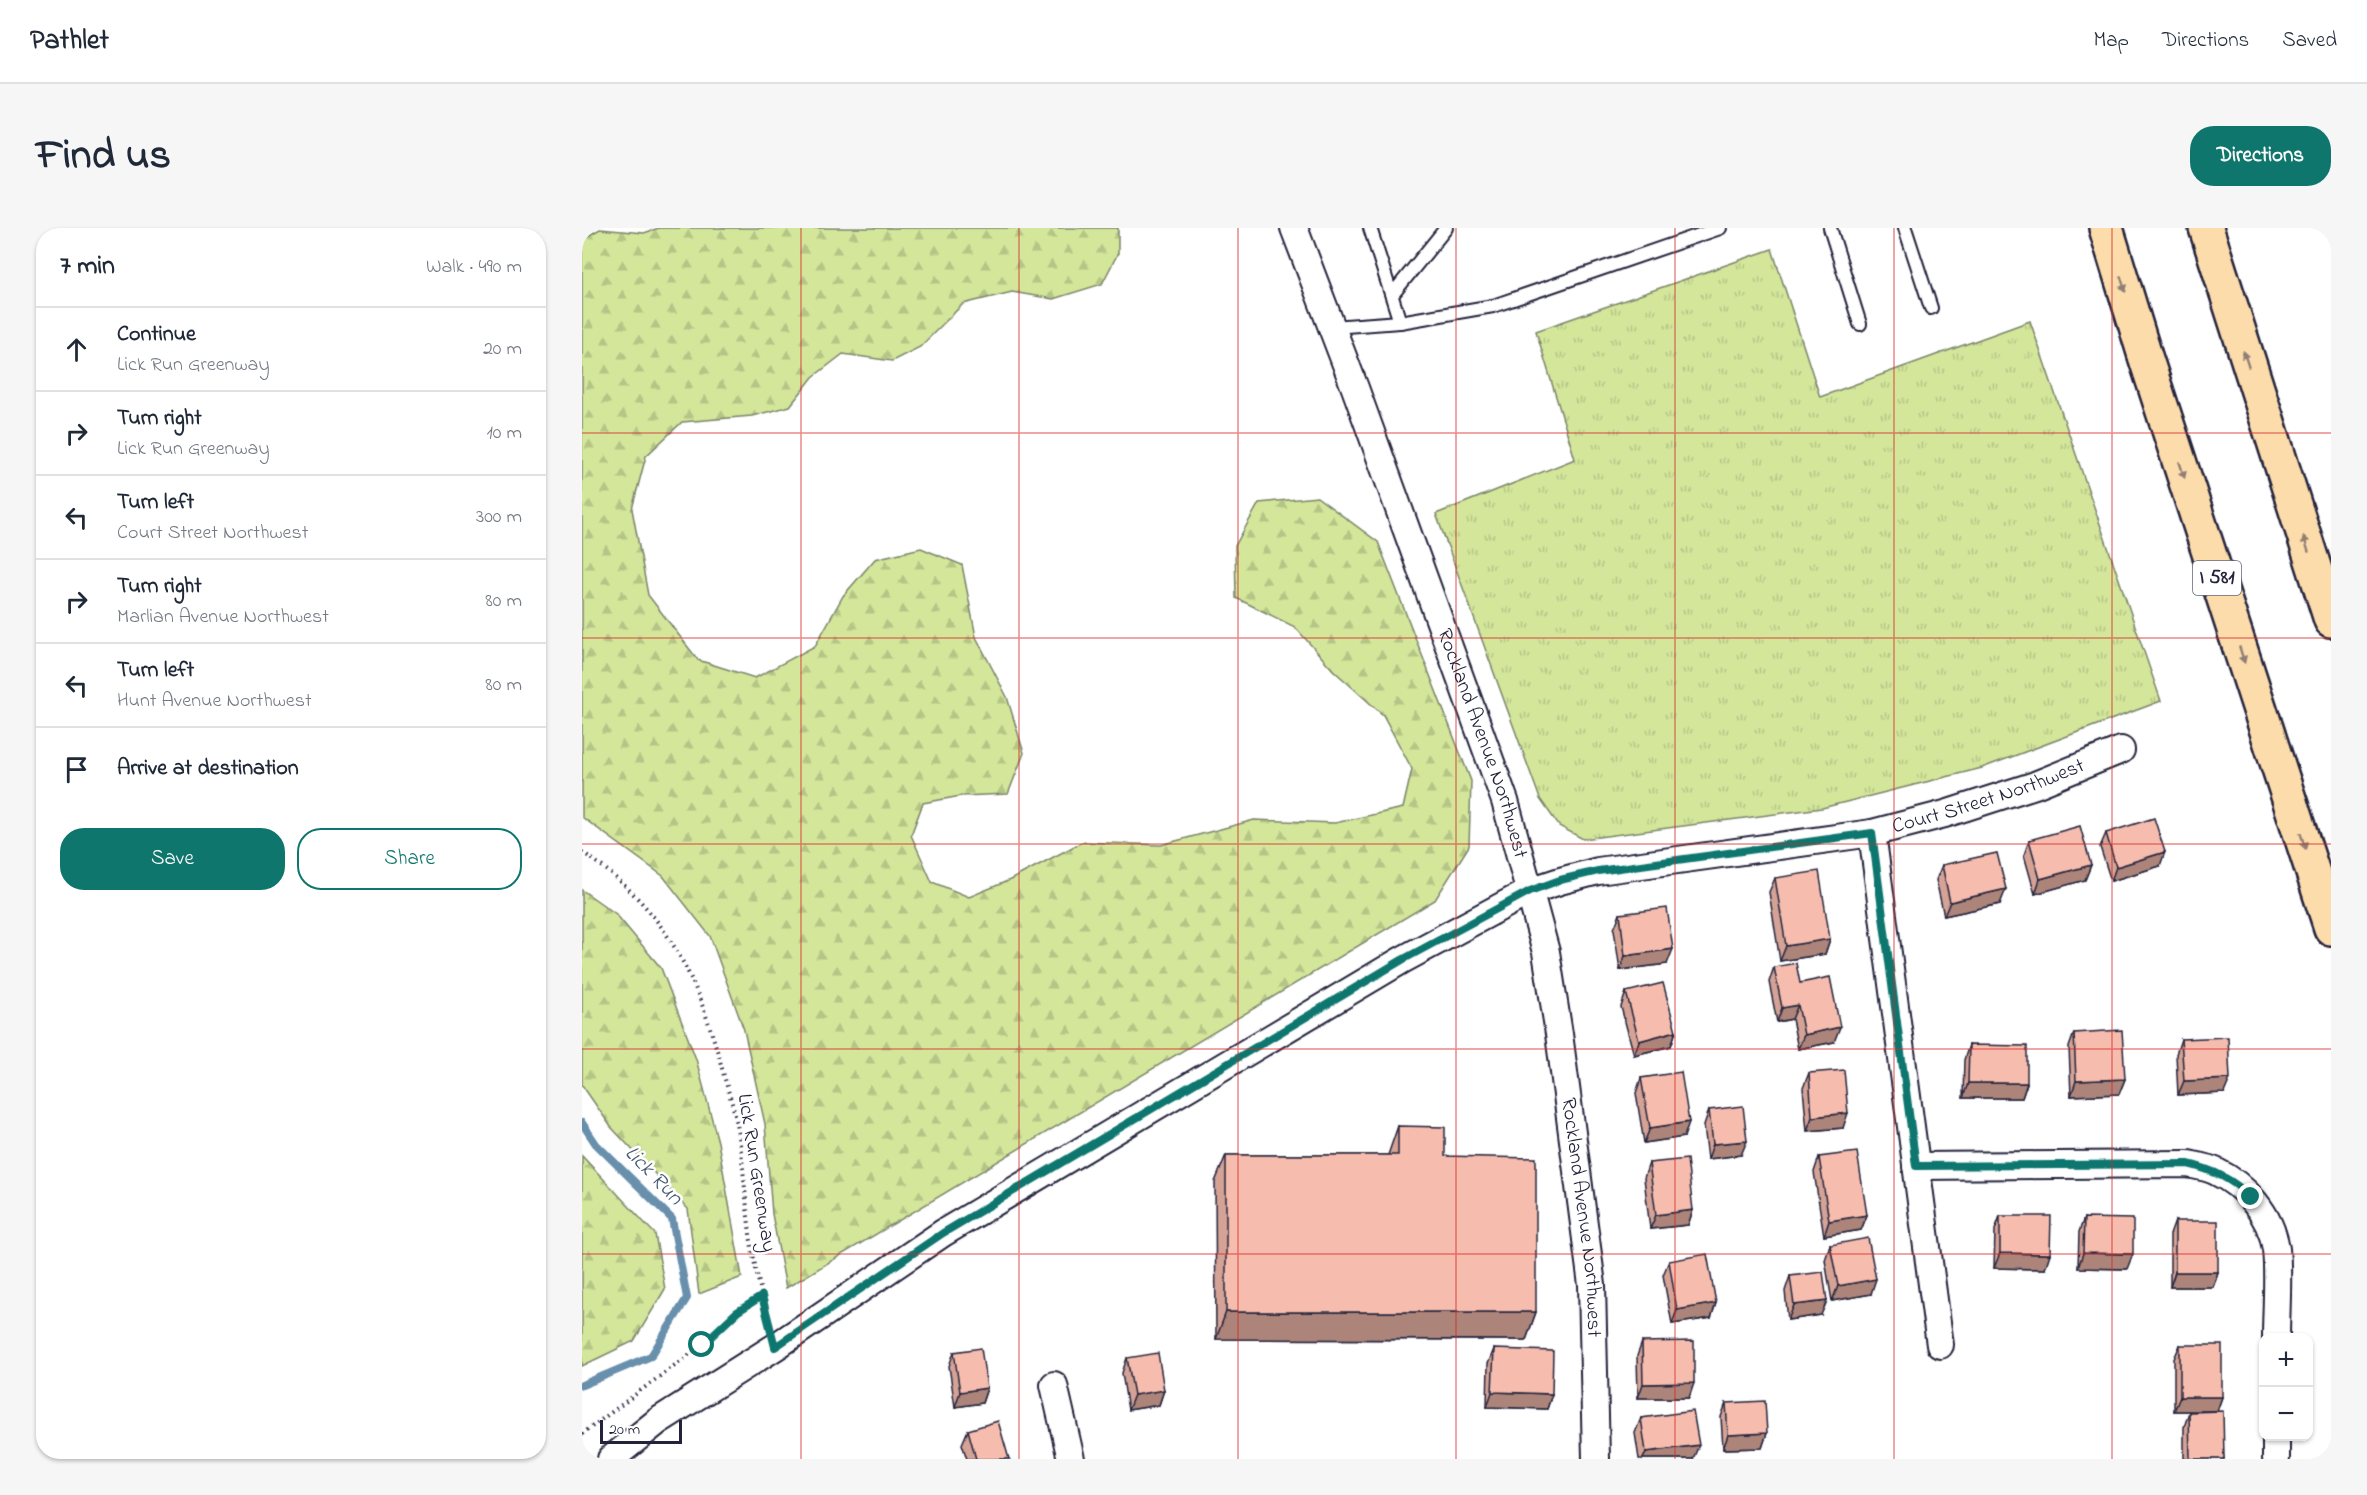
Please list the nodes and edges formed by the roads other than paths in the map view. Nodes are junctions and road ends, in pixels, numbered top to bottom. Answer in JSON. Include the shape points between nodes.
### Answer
{"nodes":[{"id":1,"x":1294,"y":228,"type":"edge"},
{"id":2,"x":1370,"y":228,"type":"edge"},
{"id":3,"x":1446,"y":228,"type":"edge"},
{"id":4,"x":1720,"y":228,"type":"edge"},
{"id":5,"x":1830,"y":228,"type":"edge"},
{"id":6,"x":1905,"y":228,"type":"edge"},
{"id":7,"x":2106,"y":228,"type":"edge"},
{"id":8,"x":2206,"y":228,"type":"edge"},
{"id":9,"x":2219,"y":228,"type":"edge"},
{"id":10,"x":2224,"y":291,"type":"junction"},
{"id":11,"x":1392,"y":295,"type":"junction"},
{"id":12,"x":1932,"y":308,"type":"dead end"},
{"id":13,"x":1400,"y":322,"type":"junction"},
{"id":14,"x":1860,"y":324,"type":"dead end"},
{"id":15,"x":1332,"y":327,"type":"junction"},
{"id":16,"x":2331,"y":620,"type":"edge"},
{"id":17,"x":2121,"y":750,"type":"dead end"},
{"id":18,"x":1872,"y":833,"type":"junction"},
{"id":19,"x":1530,"y":891,"type":"junction"},
{"id":20,"x":2331,"y":928,"type":"edge"},
{"id":21,"x":1916,"y":1166,"type":"junction"},
{"id":22,"x":2276,"y":1333,"type":"edge"},
{"id":23,"x":1940,"y":1345,"type":"dead end"},
{"id":24,"x":1054,"y":1385,"type":"dead end"},
{"id":25,"x":2276,"y":1441,"type":"edge"},
{"id":26,"x":613,"y":1456,"type":"edge"},
{"id":27,"x":1071,"y":1459,"type":"edge"},
{"id":28,"x":1596,"y":1459,"type":"edge"},
{"id":29,"x":2276,"y":1459,"type":"edge"}],
"edges":[{"from":1,"to":15,"type":"street","name":"Rockland Avenue Northwest"},
{"from":2,"to":11,"type":"lane"},
{"from":3,"to":11,"type":"lane"},
{"from":4,"to":13,"type":"lane","via":[[1493,306]]},
{"from":5,"to":14,"type":"lane"},
{"from":6,"to":12,"type":"lane"},
{"from":7,"to":20,"type":"highway","number":"I 581","one_way":true},
{"from":8,"to":10,"type":"highway"},
{"from":9,"to":10,"type":"highway"},
{"from":16,"to":10,"type":"highway","one_way":true},
{"from":11,"to":13,"type":"lane"},
{"from":13,"to":15,"type":"lane"},
{"from":15,"to":19,"type":"street","name":"Rockland Avenue Northwest","via":[[1505,801]]},
{"from":17,"to":18,"type":"street","name":"Court Street Northwest","via":[[2035,785]]},
{"from":18,"to":19,"type":"street","name":"Court Street Northwest","via":[[1598,871]]},
{"from":18,"to":21,"type":"street"},
{"from":19,"to":26,"type":"street","name":"Court Street Northwest","via":[[1402,960],[943,1233],[695,1396]]},
{"from":19,"to":28,"type":"street","name":"Rockland Avenue Northwest","via":[[1546,952],[1559,1034],[1592,1285]]},
{"from":21,"to":22,"type":"street","via":[[2188,1164],[2213,1170],[2251,1197],[2266,1218],[2276,1248]]},
{"from":21,"to":23,"type":"street"},
{"from":24,"to":27,"type":"street"},
{"from":25,"to":29,"type":"street"}]}
